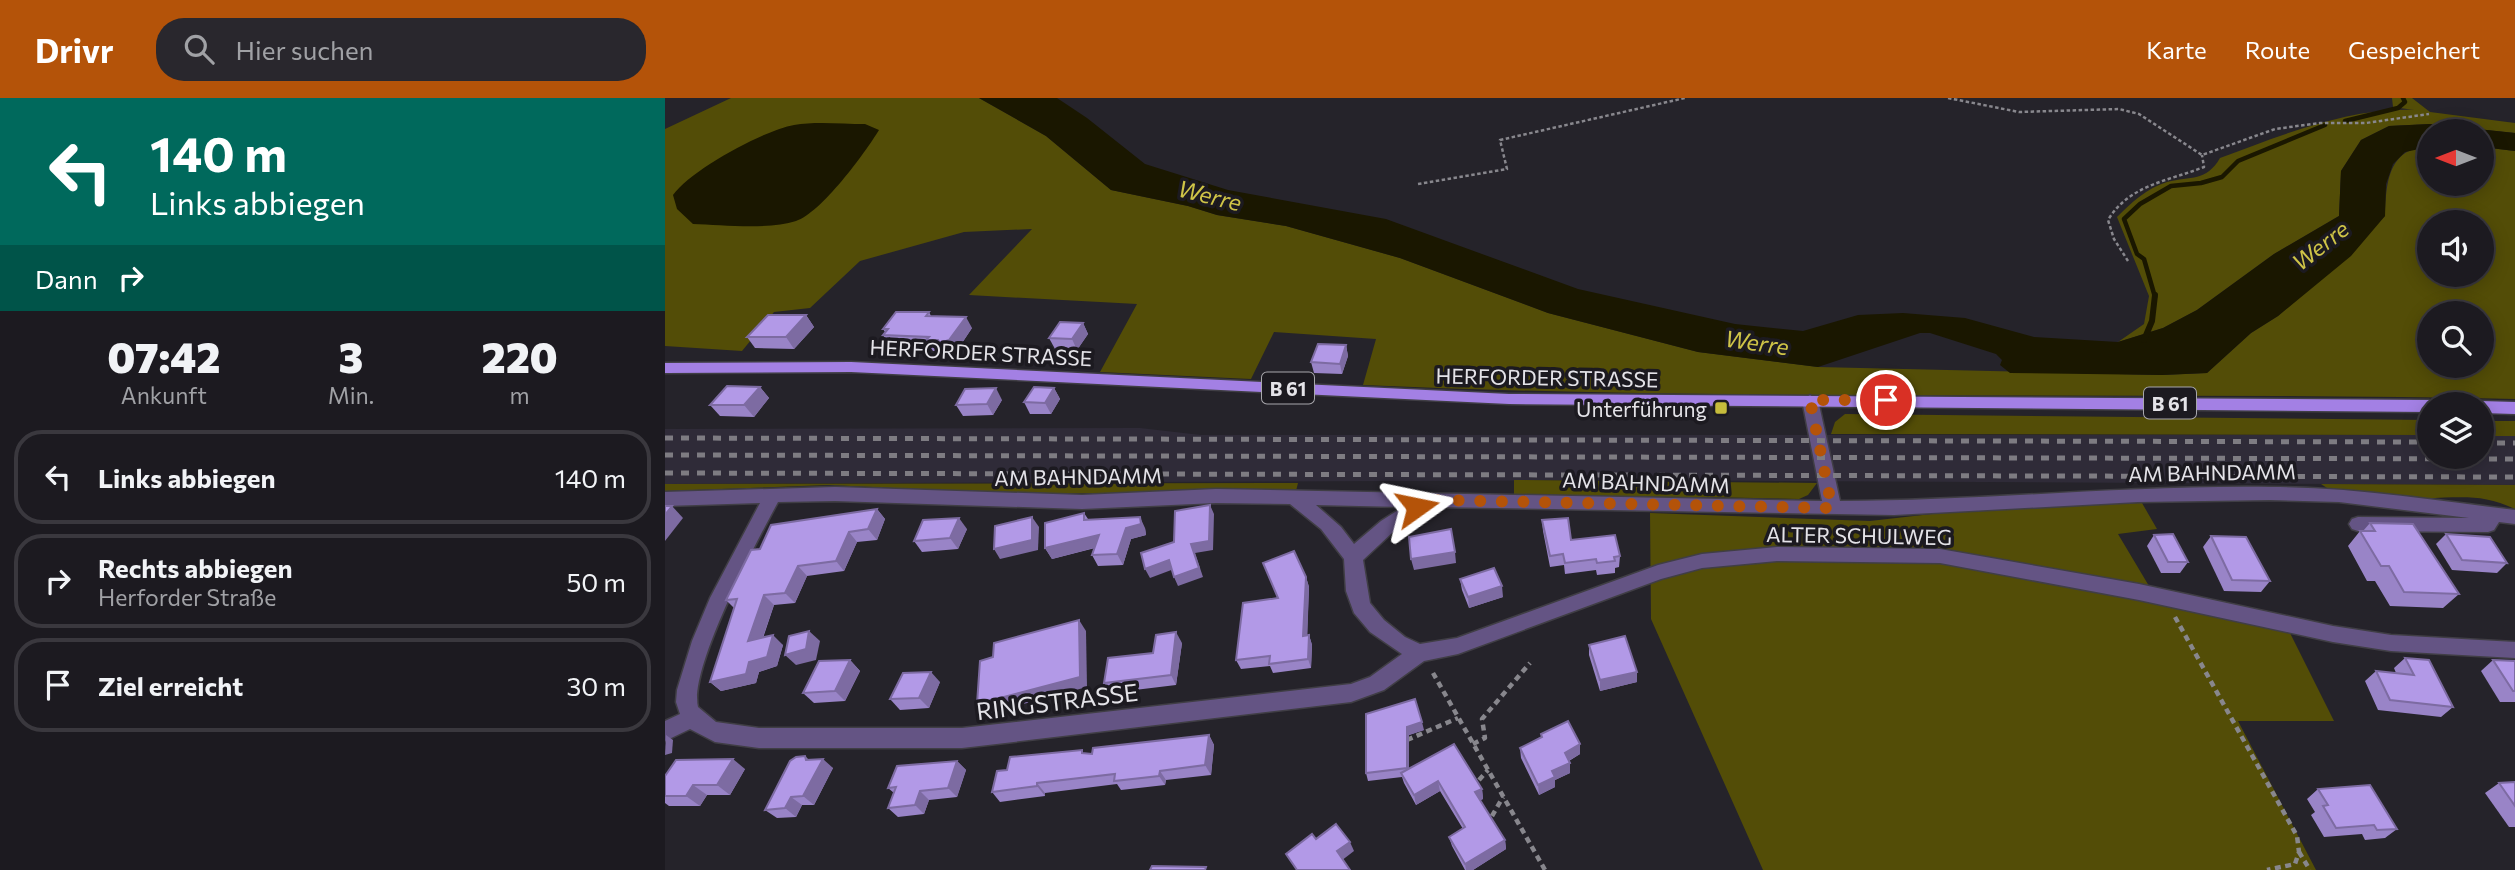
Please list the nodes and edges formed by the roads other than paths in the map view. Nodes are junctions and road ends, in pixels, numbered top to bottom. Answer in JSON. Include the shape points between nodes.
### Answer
{"nodes":[{"id":1,"x":665,"y":368,"type":"edge"},
{"id":2,"x":1810,"y":400,"type":"junction"},
{"id":3,"x":2417,"y":406,"type":"edge"},
{"id":4,"x":2494,"y":407,"type":"edge"},
{"id":5,"x":2515,"y":408,"type":"edge"},
{"id":6,"x":774,"y":494,"type":"junction"},
{"id":7,"x":1293,"y":497,"type":"junction"},
{"id":8,"x":665,"y":499,"type":"edge"},
{"id":9,"x":1432,"y":500,"type":"junction"},
{"id":10,"x":1832,"y":508,"type":"junction"},
{"id":11,"x":2493,"y":515,"type":"junction"},
{"id":12,"x":2515,"y":517,"type":"edge"},
{"id":13,"x":2358,"y":524,"type":"dead end"},
{"id":14,"x":1353,"y":558,"type":"junction"},
{"id":15,"x":2515,"y":650,"type":"edge"},
{"id":16,"x":1419,"y":653,"type":"junction"},
{"id":17,"x":693,"y":718,"type":"junction"},
{"id":18,"x":665,"y":730,"type":"edge"}],
"edges":[{"from":1,"to":2,"type":"main road","name":"HERFORDER STRASSE","number":"B 61","via":[[851,367],[1509,400]]},
{"from":2,"to":3,"type":"main road","name":"HERFORDER STRASSE","number":"B 61"},
{"from":2,"to":10,"type":"street"},
{"from":4,"to":5,"type":"main road"},
{"from":6,"to":7,"type":"street","name":"AM BAHNDAMM","via":[[1082,502]]},
{"from":6,"to":8,"type":"street","name":"AM BAHNDAMM"},
{"from":6,"to":17,"type":"street","via":[[703,637],[686,703]]},
{"from":7,"to":9,"type":"street","name":"AM BAHNDAMM"},
{"from":7,"to":14,"type":"street","via":[[1326,521]]},
{"from":9,"to":10,"type":"street","name":"AM BAHNDAMM"},
{"from":9,"to":14,"type":"street","via":[[1373,536]]},
{"from":10,"to":11,"type":"street","name":"AM BAHNDAMM","via":[[2138,495],[2302,494]]},
{"from":11,"to":12,"type":"street","name":"AM BAHNDAMM"},
{"from":11,"to":13,"type":"street","via":[[2488,525]]},
{"from":14,"to":16,"type":"street","via":[[1361,607],[1398,643]]},
{"from":15,"to":16,"type":"street","name":"ALTER SCHULWEG","via":[[2391,643],[2333,634],[1940,556],[1777,554],[1702,561],[1658,572],[1458,646]]},
{"from":16,"to":17,"type":"street","name":"RINGSTRASSE","via":[[1377,684],[1351,693],[962,738],[759,738],[728,735],[703,727]]},
{"from":17,"to":18,"type":"street"}]}
